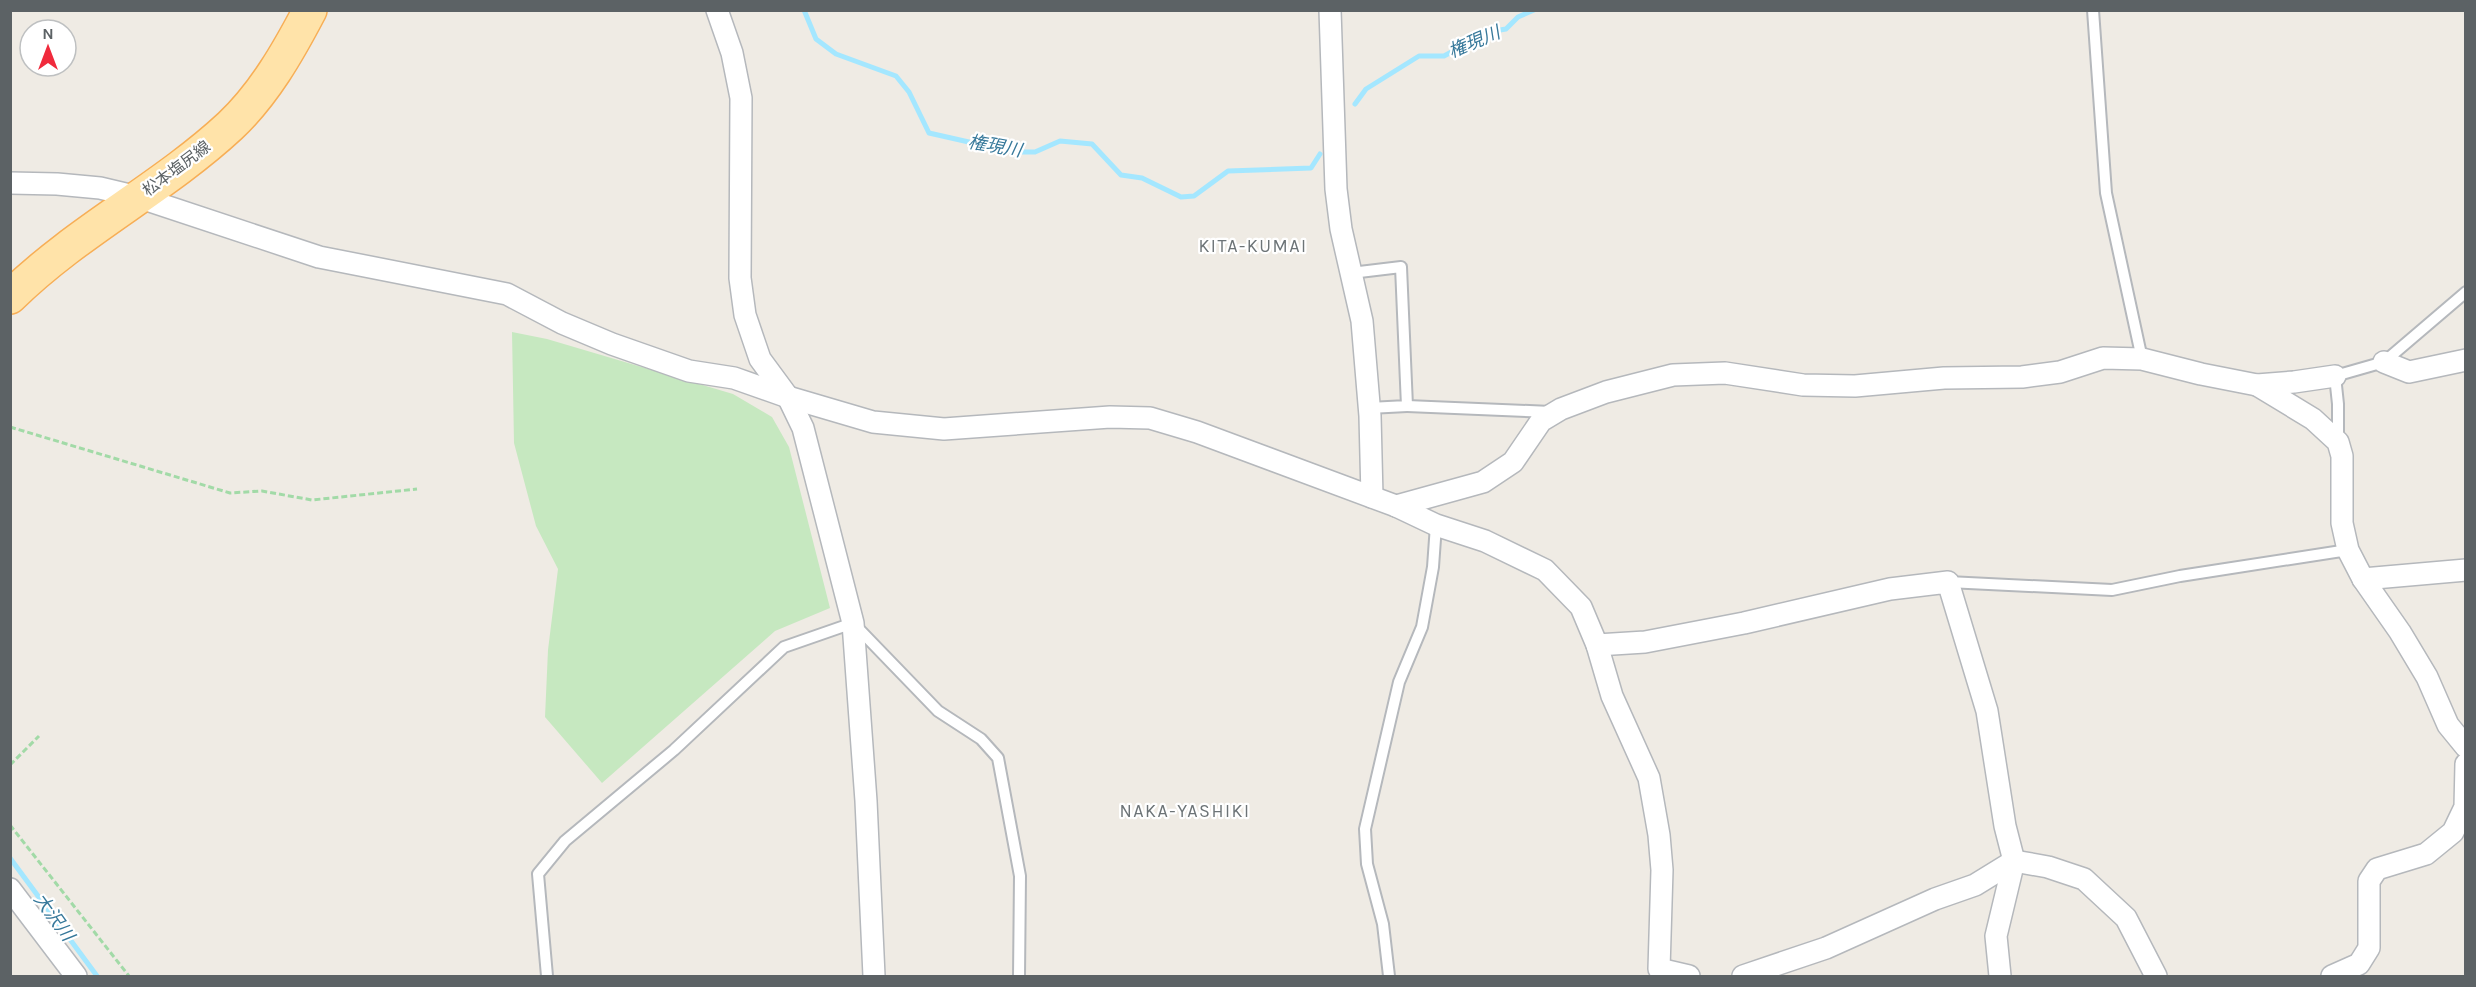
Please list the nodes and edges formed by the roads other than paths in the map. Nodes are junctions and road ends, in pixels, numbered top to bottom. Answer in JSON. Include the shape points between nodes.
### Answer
{"nodes":[{"id":1,"x":310,"y":10,"type":"edge"},
{"id":2,"x":717,"y":10,"type":"edge"},
{"id":3,"x":1330,"y":10,"type":"edge"},
{"id":4,"x":2093,"y":10,"type":"edge"},
{"id":5,"x":10,"y":183,"type":"edge"},
{"id":6,"x":138,"y":197,"type":"junction"},
{"id":7,"x":1351,"y":273,"type":"junction"},
{"id":8,"x":2466,"y":292,"type":"edge"},
{"id":9,"x":10,"y":297,"type":"edge"},
{"id":10,"x":2142,"y":359,"type":"junction"},
{"id":11,"x":2466,"y":360,"type":"edge"},
{"id":12,"x":2384,"y":362,"type":"junction"},
{"id":13,"x":2335,"y":375,"type":"junction"},
{"id":14,"x":2257,"y":385,"type":"junction"},
{"id":15,"x":788,"y":397,"type":"junction"},
{"id":16,"x":1407,"y":406,"type":"junction"},
{"id":17,"x":1370,"y":408,"type":"junction"},
{"id":18,"x":1555,"y":412,"type":"junction"},
{"id":19,"x":2338,"y":442,"type":"junction"},
{"id":20,"x":1372,"y":497,"type":"junction"},
{"id":21,"x":1396,"y":507,"type":"junction"},
{"id":22,"x":1436,"y":525,"type":"junction"},
{"id":23,"x":2348,"y":550,"type":"junction"},
{"id":24,"x":2466,"y":570,"type":"edge"},
{"id":25,"x":2363,"y":579,"type":"junction"},
{"id":26,"x":1948,"y":582,"type":"junction"},
{"id":27,"x":853,"y":623,"type":"junction"},
{"id":28,"x":1597,"y":645,"type":"junction"},
{"id":29,"x":2466,"y":747,"type":"edge"},
{"id":30,"x":2466,"y":764,"type":"edge"},
{"id":31,"x":2014,"y":861,"type":"junction"},
{"id":32,"x":10,"y":889,"type":"edge"},
{"id":33,"x":1656,"y":973,"type":"edge"},
{"id":34,"x":76,"y":976,"type":"edge"},
{"id":35,"x":547,"y":976,"type":"edge"},
{"id":36,"x":874,"y":976,"type":"edge"},
{"id":37,"x":1019,"y":976,"type":"edge"},
{"id":38,"x":1389,"y":976,"type":"edge"},
{"id":39,"x":1689,"y":976,"type":"edge"},
{"id":40,"x":1743,"y":976,"type":"edge"},
{"id":41,"x":2000,"y":976,"type":"edge"},
{"id":42,"x":2156,"y":976,"type":"edge"},
{"id":43,"x":2332,"y":976,"type":"edge"}],
"edges":[{"from":1,"to":6,"type":"main road","name":"松本塩尻線","via":[[289,51],[258,96],[230,126]]},
{"from":2,"to":15,"type":"street","via":[[741,98],[740,278],[745,315],[760,359]]},
{"from":3,"to":7,"type":"street","via":[[1336,189]]},
{"from":4,"to":10,"type":"lane","via":[[2106,193]]},
{"from":5,"to":6,"type":"street","via":[[100,188]]},
{"from":6,"to":9,"type":"main road","name":"松本塩尻線","via":[[69,246]]},
{"from":6,"to":15,"type":"street","via":[[319,257],[507,294],[612,344],[689,371],[734,378]]},
{"from":7,"to":16,"type":"lane","via":[[1401,267]]},
{"from":7,"to":17,"type":"street","via":[[1362,321]]},
{"from":8,"to":12,"type":"lane"},
{"from":10,"to":14,"type":"street"},
{"from":10,"to":18,"type":"street","via":[[2103,358],[2060,372],[2022,377],[1944,378],[1855,386],[1803,385],[1725,373],[1673,375],[1606,392]]},
{"from":11,"to":12,"type":"street","via":[[2409,372]]},
{"from":12,"to":13,"type":"lane"},
{"from":13,"to":14,"type":"street"},
{"from":13,"to":19,"type":"lane"},
{"from":14,"to":19,"type":"street","via":[[2313,419]]},
{"from":15,"to":20,"type":"street","via":[[873,422],[944,429],[1110,417],[1150,418]]},
{"from":15,"to":27,"type":"street","via":[[803,428]]},
{"from":16,"to":17,"type":"lane"},
{"from":16,"to":18,"type":"lane"},
{"from":17,"to":20,"type":"street"},
{"from":18,"to":21,"type":"street","via":[[1541,421],[1513,462],[1483,482]]},
{"from":19,"to":23,"type":"street","via":[[2342,456],[2342,523]]},
{"from":20,"to":21,"type":"street"},
{"from":21,"to":22,"type":"street"},
{"from":22,"to":28,"type":"street","via":[[1485,541],[1545,570],[1581,607]]},
{"from":22,"to":38,"type":"lane","via":[[1422,627],[1399,682],[1365,828],[1366,864],[1383,924]]},
{"from":23,"to":25,"type":"street"},
{"from":23,"to":26,"type":"lane","via":[[2112,590]]},
{"from":24,"to":25,"type":"street"},
{"from":25,"to":29,"type":"street","via":[[2427,677],[2448,725]]},
{"from":26,"to":28,"type":"street","via":[[1890,589],[1645,642]]},
{"from":26,"to":31,"type":"street","via":[[1987,711]]},
{"from":27,"to":35,"type":"lane","via":[[784,647],[674,750],[565,841],[538,874]]},
{"from":27,"to":36,"type":"street"},
{"from":27,"to":37,"type":"lane","via":[[938,711],[981,740],[998,759],[1020,876]]},
{"from":28,"to":33,"type":"street","via":[[1612,696],[1651,789],[1662,870]]},
{"from":30,"to":43,"type":"street","via":[[2466,807],[2452,832],[2426,854],[2377,869],[2369,881],[2369,948],[2359,964]]},
{"from":31,"to":40,"type":"street","via":[[1975,885],[1826,948]]},
{"from":31,"to":41,"type":"street","via":[[1996,936]]},
{"from":31,"to":42,"type":"street","via":[[2084,879],[2126,918]]},
{"from":32,"to":34,"type":"street"},
{"from":33,"to":39,"type":"street"}]}
